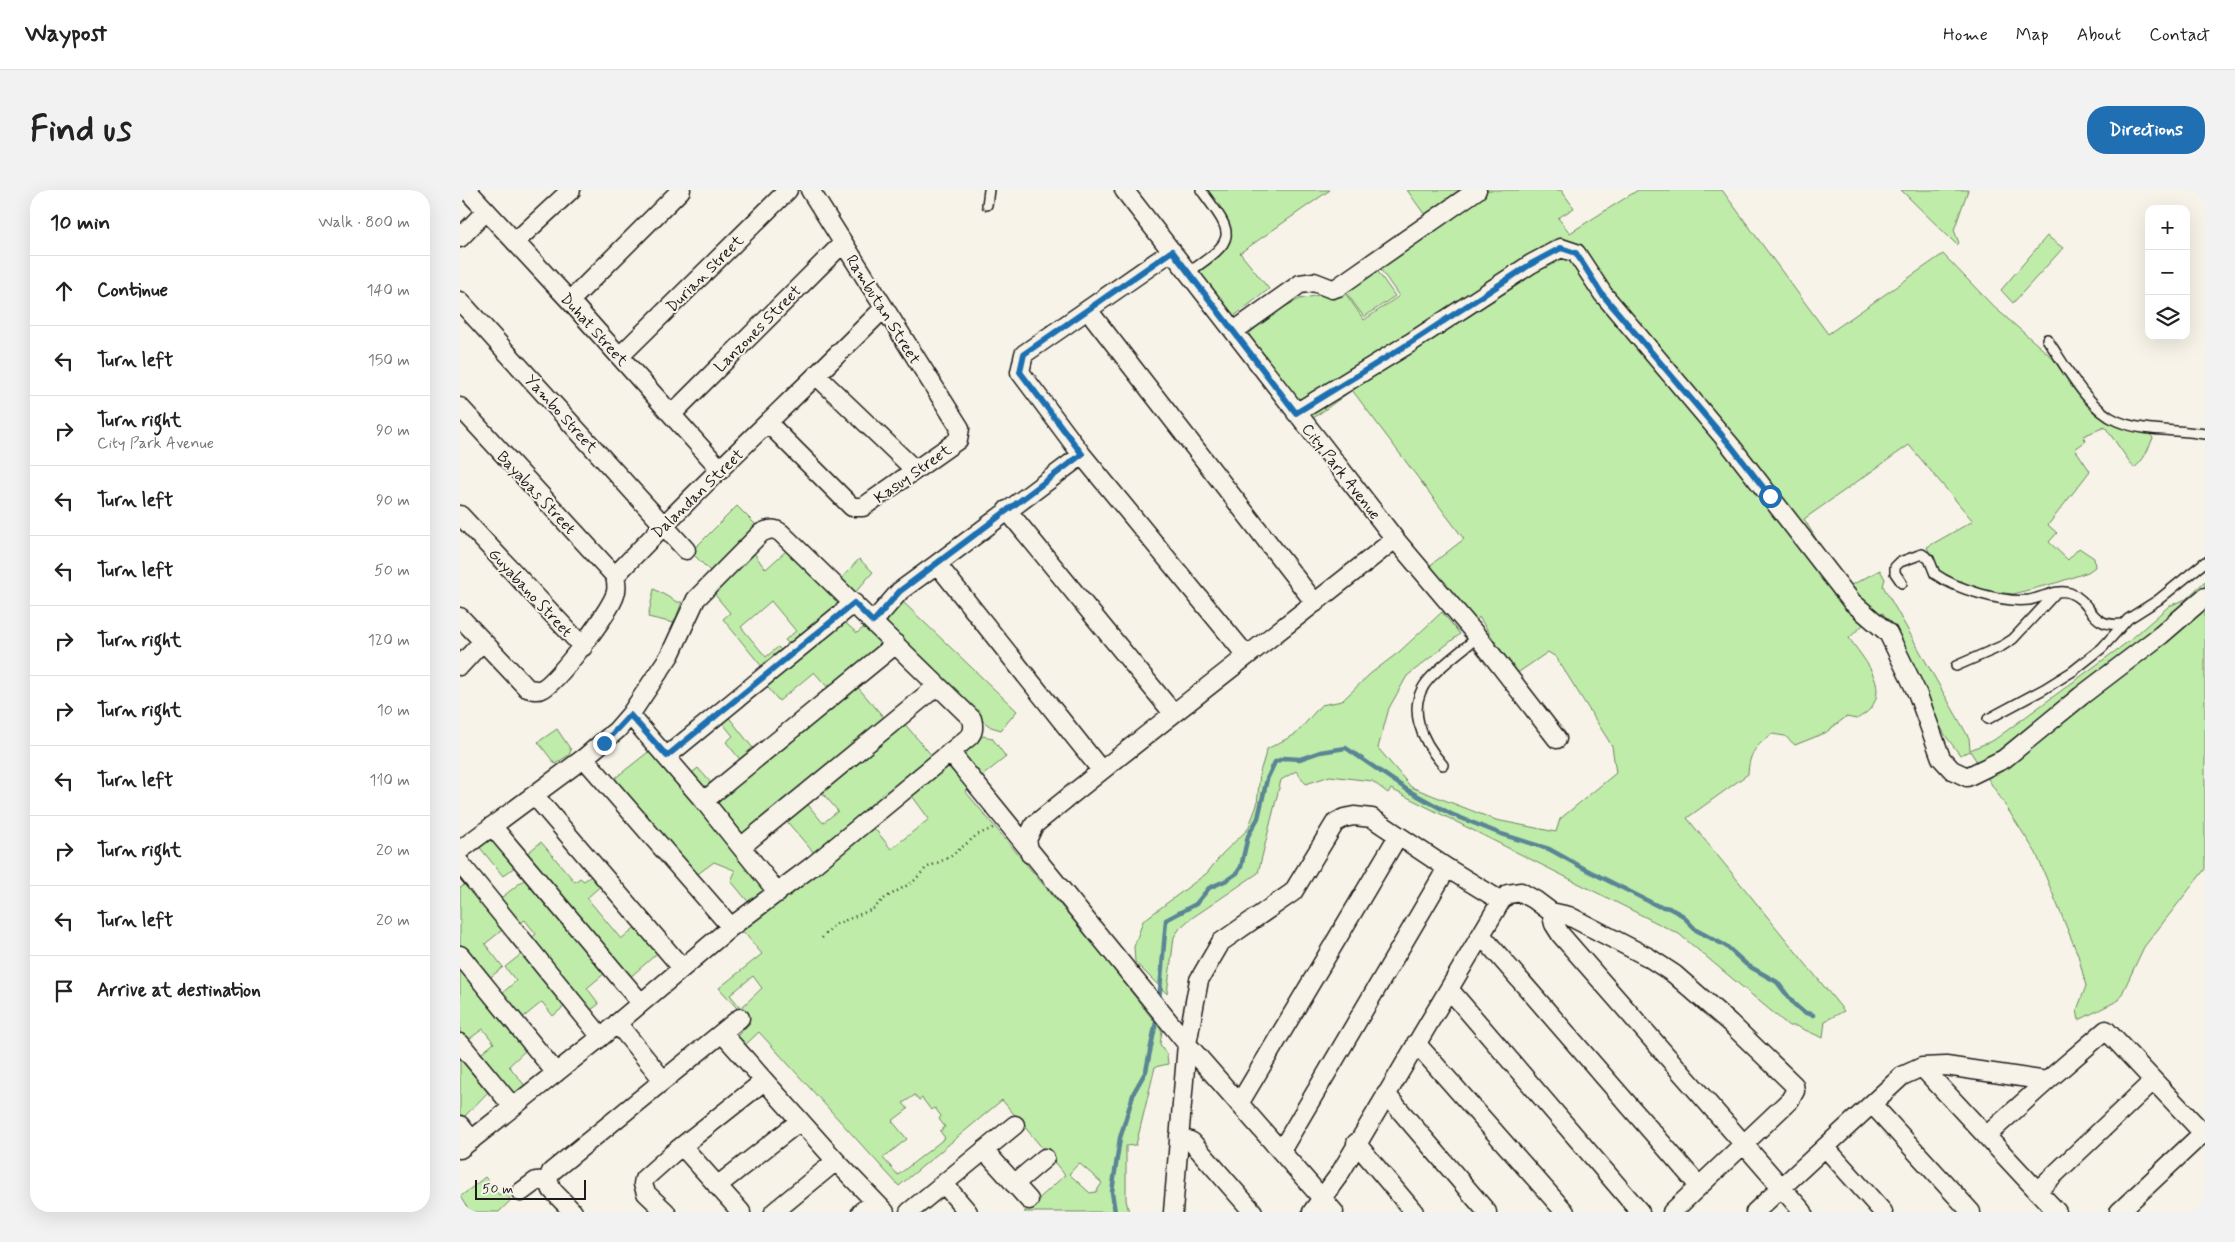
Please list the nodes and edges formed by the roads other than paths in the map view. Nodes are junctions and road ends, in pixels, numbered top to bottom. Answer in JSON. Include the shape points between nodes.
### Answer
{"nodes":[{"id":1,"x":467,"y":190,"type":"edge"},
{"id":2,"x":572,"y":190,"type":"edge"},
{"id":3,"x":681,"y":190,"type":"edge"},
{"id":4,"x":788,"y":190,"type":"edge"},
{"id":5,"x":810,"y":190,"type":"edge"},
{"id":6,"x":990,"y":190,"type":"edge"},
{"id":7,"x":1124,"y":190,"type":"edge"},
{"id":8,"x":1201,"y":190,"type":"edge"},
{"id":9,"x":1477,"y":190,"type":"edge"},
{"id":10,"x":987,"y":205,"type":"dead end"},
{"id":11,"x":486,"y":211,"type":"junction"},
{"id":12,"x":460,"y":238,"type":"edge"},
{"id":13,"x":515,"y":242,"type":"junction"},
{"id":14,"x":843,"y":243,"type":"junction"},
{"id":15,"x":1172,"y":251,"type":"junction"},
{"id":16,"x":1189,"y":272,"type":"junction"},
{"id":17,"x":460,"y":301,"type":"edge"},
{"id":18,"x":570,"y":301,"type":"junction"},
{"id":19,"x":884,"y":308,"type":"junction"},
{"id":20,"x":1088,"y":310,"type":"junction"},
{"id":21,"x":1234,"y":332,"type":"junction"},
{"id":22,"x":2047,"y":339,"type":"dead end"},
{"id":23,"x":620,"y":356,"type":"junction"},
{"id":24,"x":817,"y":376,"type":"junction"},
{"id":25,"x":460,"y":407,"type":"edge"},
{"id":26,"x":1296,"y":413,"type":"junction"},
{"id":27,"x":672,"y":414,"type":"junction"},
{"id":28,"x":768,"y":424,"type":"junction"},
{"id":29,"x":960,"y":428,"type":"joint"},
{"id":30,"x":2205,"y":434,"type":"edge"},
{"id":31,"x":1082,"y":454,"type":"junction"},
{"id":32,"x":721,"y":470,"type":"junction"},
{"id":33,"x":915,"y":470,"type":"junction"},
{"id":34,"x":1007,"y":510,"type":"junction"},
{"id":35,"x":460,"y":515,"type":"edge"},
{"id":36,"x":663,"y":524,"type":"junction"},
{"id":37,"x":1395,"y":539,"type":"junction"},
{"id":38,"x":686,"y":550,"type":"dead end"},
{"id":39,"x":2205,"y":562,"type":"edge"},
{"id":40,"x":937,"y":564,"type":"junction"},
{"id":41,"x":615,"y":576,"type":"junction"},
{"id":42,"x":1902,"y":583,"type":"dead end"},
{"id":43,"x":2058,"y":592,"type":"junction"},
{"id":44,"x":2205,"y":597,"type":"edge"},
{"id":45,"x":854,"y":603,"type":"junction"},
{"id":46,"x":1314,"y":603,"type":"junction"},
{"id":47,"x":460,"y":617,"type":"edge"},
{"id":48,"x":873,"y":622,"type":"junction"},
{"id":49,"x":2122,"y":624,"type":"junction"},
{"id":50,"x":1478,"y":637,"type":"junction"},
{"id":51,"x":483,"y":641,"type":"junction"},
{"id":52,"x":896,"y":644,"type":"junction"},
{"id":53,"x":583,"y":647,"type":"junction"},
{"id":54,"x":1246,"y":655,"type":"junction"},
{"id":55,"x":460,"y":666,"type":"edge"},
{"id":56,"x":1956,"y":666,"type":"dead end"},
{"id":57,"x":937,"y":686,"type":"junction"},
{"id":58,"x":1173,"y":713,"type":"junction"},
{"id":59,"x":630,"y":715,"type":"junction"},
{"id":60,"x":1988,"y":719,"type":"dead end"},
{"id":61,"x":1557,"y":739,"type":"dead end"},
{"id":62,"x":950,"y":752,"type":"junction"},
{"id":63,"x":667,"y":756,"type":"junction"},
{"id":64,"x":584,"y":758,"type":"junction"},
{"id":65,"x":1443,"y":765,"type":"dead end"},
{"id":66,"x":1101,"y":770,"type":"junction"},
{"id":67,"x":534,"y":795,"type":"junction"},
{"id":68,"x":704,"y":801,"type":"junction"},
{"id":69,"x":492,"y":826,"type":"junction"},
{"id":70,"x":1398,"y":836,"type":"junction"},
{"id":71,"x":741,"y":847,"type":"junction"},
{"id":72,"x":460,"y":850,"type":"edge"},
{"id":73,"x":1031,"y":854,"type":"junction"},
{"id":74,"x":460,"y":863,"type":"edge"},
{"id":75,"x":1447,"y":868,"type":"junction"},
{"id":76,"x":778,"y":893,"type":"junction"},
{"id":77,"x":1501,"y":901,"type":"junction"},
{"id":78,"x":1551,"y":912,"type":"junction"},
{"id":79,"x":731,"y":927,"type":"junction"},
{"id":80,"x":1481,"y":935,"type":"junction"},
{"id":81,"x":460,"y":954,"type":"edge"},
{"id":82,"x":682,"y":968,"type":"junction"},
{"id":83,"x":1448,"y":989,"type":"junction"},
{"id":84,"x":641,"y":1003,"type":"junction"},
{"id":85,"x":740,"y":1018,"type":"dead end"},
{"id":86,"x":617,"y":1023,"type":"junction"},
{"id":87,"x":722,"y":1032,"type":"junction"},
{"id":88,"x":600,"y":1037,"type":"junction"},
{"id":89,"x":460,"y":1043,"type":"edge"},
{"id":90,"x":1416,"y":1043,"type":"junction"},
{"id":91,"x":1186,"y":1044,"type":"junction"},
{"id":92,"x":1922,"y":1067,"type":"junction"},
{"id":93,"x":556,"y":1073,"type":"junction"},
{"id":94,"x":663,"y":1080,"type":"junction"},
{"id":95,"x":764,"y":1080,"type":"junction"},
{"id":96,"x":2046,"y":1081,"type":"junction"},
{"id":97,"x":2153,"y":1081,"type":"junction"},
{"id":98,"x":1386,"y":1094,"type":"junction"},
{"id":99,"x":1239,"y":1104,"type":"junction"},
{"id":100,"x":1872,"y":1104,"type":"junction"},
{"id":101,"x":513,"y":1107,"type":"junction"},
{"id":102,"x":800,"y":1121,"type":"junction"},
{"id":103,"x":1014,"y":1125,"type":"dead end"},
{"id":104,"x":460,"y":1126,"type":"edge"},
{"id":105,"x":2204,"y":1134,"type":"edge"},
{"id":106,"x":1179,"y":1136,"type":"junction"},
{"id":107,"x":1986,"y":1136,"type":"junction"},
{"id":108,"x":1356,"y":1144,"type":"junction"},
{"id":109,"x":1744,"y":1144,"type":"junction"},
{"id":110,"x":466,"y":1145,"type":"edge"},
{"id":111,"x":682,"y":1146,"type":"junction"},
{"id":112,"x":1824,"y":1147,"type":"junction"},
{"id":113,"x":984,"y":1150,"type":"junction"},
{"id":114,"x":1281,"y":1151,"type":"junction"},
{"id":115,"x":1045,"y":1158,"type":"dead end"},
{"id":116,"x":836,"y":1161,"type":"junction"},
{"id":117,"x":548,"y":1180,"type":"junction"},
{"id":118,"x":944,"y":1184,"type":"junction"},
{"id":119,"x":1014,"y":1184,"type":"junction"},
{"id":120,"x":717,"y":1186,"type":"junction"},
{"id":121,"x":1699,"y":1186,"type":"junction"},
{"id":122,"x":1781,"y":1187,"type":"junction"},
{"id":123,"x":2037,"y":1191,"type":"junction"},
{"id":124,"x":520,"y":1192,"type":"dead end"},
{"id":125,"x":1029,"y":1200,"type":"dead end"},
{"id":126,"x":1317,"y":1205,"type":"edge"},
{"id":127,"x":874,"y":1209,"type":"edge"},
{"id":128,"x":573,"y":1212,"type":"edge"},
{"id":129,"x":666,"y":1212,"type":"edge"},
{"id":130,"x":741,"y":1212,"type":"edge"},
{"id":131,"x":774,"y":1212,"type":"edge"},
{"id":132,"x":908,"y":1212,"type":"edge"},
{"id":133,"x":968,"y":1212,"type":"edge"},
{"id":134,"x":1173,"y":1212,"type":"edge"},
{"id":135,"x":1254,"y":1212,"type":"edge"},
{"id":136,"x":1334,"y":1212,"type":"edge"},
{"id":137,"x":1414,"y":1212,"type":"edge"},
{"id":138,"x":1487,"y":1212,"type":"edge"},
{"id":139,"x":1565,"y":1212,"type":"edge"},
{"id":140,"x":1640,"y":1212,"type":"edge"},
{"id":141,"x":1672,"y":1212,"type":"edge"},
{"id":142,"x":1755,"y":1212,"type":"edge"},
{"id":143,"x":1803,"y":1212,"type":"edge"},
{"id":144,"x":1883,"y":1212,"type":"edge"},
{"id":145,"x":1971,"y":1212,"type":"edge"},
{"id":146,"x":2057,"y":1212,"type":"edge"},
{"id":147,"x":2119,"y":1212,"type":"edge"}],
"edges":[{"from":1,"to":11,"type":"street","name":"Duhat Street"},
{"from":2,"to":13,"type":"street"},
{"from":3,"to":18,"type":"street"},
{"from":4,"to":23,"type":"street","name":"Durian Street"},
{"from":5,"to":14,"type":"street","name":"Rambutan Street"},
{"from":6,"to":10,"type":"lane"},
{"from":7,"to":15,"type":"street","name":"City Park Avenue"},
{"from":8,"to":16,"type":"lane","via":[[1226,226],[1226,238],[1214,254]]},
{"from":9,"to":21,"type":"street","via":[[1338,287],[1332,289],[1314,282],[1300,284]]},
{"from":11,"to":12,"type":"street"},
{"from":11,"to":13,"type":"street","name":"Duhat Street"},
{"from":13,"to":18,"type":"street","name":"Duhat Street"},
{"from":14,"to":19,"type":"street","name":"Rambutan Street"},
{"from":14,"to":27,"type":"street","name":"Lanzones Street"},
{"from":15,"to":16,"type":"street","name":"City Park Avenue"},
{"from":15,"to":20,"type":"street"},
{"from":16,"to":21,"type":"street","name":"City Park Avenue"},
{"from":17,"to":36,"type":"street","name":"Yambo Street"},
{"from":18,"to":23,"type":"street","name":"Duhat Street"},
{"from":19,"to":24,"type":"street","name":"Dalandan Street"},
{"from":19,"to":29,"type":"street","name":"Rambutan Street"},
{"from":20,"to":31,"type":"street","via":[[1024,354],[1020,372]]},
{"from":20,"to":46,"type":"street"},
{"from":21,"to":26,"type":"street","name":"City Park Avenue"},
{"from":22,"to":30,"type":"lane","via":[[2090,402],[2109,417],[2145,427]]},
{"from":23,"to":27,"type":"street","name":"Duhat Street"},
{"from":24,"to":28,"type":"street","name":"Dalandan Street"},
{"from":24,"to":33,"type":"street"},
{"from":25,"to":41,"type":"street","name":"Bayabas Street"},
{"from":26,"to":37,"type":"street","name":"City Park Avenue"},
{"from":26,"to":44,"type":"street","via":[[1531,264],[1561,248],[1576,253],[1602,294],[1731,446],[1852,602],[1888,633],[1918,695],[1941,758],[1952,770],[1967,777],[2004,759]]},
{"from":27,"to":32,"type":"street","name":"Duhat Street"},
{"from":28,"to":32,"type":"street","name":"Dalandan Street"},
{"from":28,"to":33,"type":"street","name":"Kasuy Street","via":[[852,507],[863,508]]},
{"from":29,"to":33,"type":"street","name":"Kasuy Street","via":[[958,440]]},
{"from":31,"to":34,"type":"street"},
{"from":31,"to":54,"type":"street"},
{"from":32,"to":36,"type":"street","name":"Dalandan Street"},
{"from":34,"to":40,"type":"street"},
{"from":34,"to":58,"type":"street"},
{"from":35,"to":53,"type":"street","name":"Guyabano Street"},
{"from":36,"to":38,"type":"street","name":"Yambo Street"},
{"from":36,"to":41,"type":"street","name":"Dalandan Street"},
{"from":37,"to":46,"type":"street"},
{"from":37,"to":50,"type":"street","name":"City Park Avenue"},
{"from":39,"to":49,"type":"lane","via":[[2184,581]]},
{"from":40,"to":48,"type":"street","via":[[900,591]]},
{"from":40,"to":66,"type":"street"},
{"from":41,"to":53,"type":"street","via":[[616,594]]},
{"from":42,"to":43,"type":"lane","via":[[1895,574],[1895,567],[1922,554],[1929,559],[1940,578],[1982,594],[2027,600]]},
{"from":43,"to":49,"type":"lane","via":[[2072,594],[2103,623]]},
{"from":43,"to":56,"type":"lane","via":[[2013,639]]},
{"from":45,"to":48,"type":"street"},
{"from":45,"to":59,"type":"street","via":[[781,533],[772,529],[761,533],[696,599],[676,644]]},
{"from":45,"to":63,"type":"street"},
{"from":46,"to":54,"type":"street"},
{"from":47,"to":51,"type":"street"},
{"from":48,"to":52,"type":"street"},
{"from":49,"to":60,"type":"lane","via":[[2102,648],[2073,671]]},
{"from":50,"to":61,"type":"street","name":"City Park Avenue"},
{"from":50,"to":65,"type":"lane","via":[[1429,679],[1418,696],[1420,732]]},
{"from":51,"to":53,"type":"street","via":[[528,688],[535,690],[549,685]]},
{"from":51,"to":55,"type":"street"},
{"from":52,"to":57,"type":"street"},
{"from":52,"to":68,"type":"street"},
{"from":54,"to":58,"type":"street"},
{"from":57,"to":62,"type":"street","via":[[973,724],[972,733]]},
{"from":57,"to":71,"type":"street"},
{"from":58,"to":66,"type":"street"},
{"from":59,"to":63,"type":"street"},
{"from":59,"to":64,"type":"street","via":[[604,743]]},
{"from":62,"to":73,"type":"street"},
{"from":62,"to":76,"type":"street"},
{"from":63,"to":68,"type":"street"},
{"from":64,"to":67,"type":"street"},
{"from":64,"to":79,"type":"street"},
{"from":66,"to":73,"type":"street","via":[[1034,825],[1027,840]]},
{"from":67,"to":69,"type":"street"},
{"from":67,"to":82,"type":"street"},
{"from":68,"to":71,"type":"street"},
{"from":69,"to":72,"type":"street"},
{"from":69,"to":84,"type":"street"},
{"from":70,"to":75,"type":"street"},
{"from":70,"to":91,"type":"street","via":[[1368,817],[1349,817],[1335,823],[1292,892],[1230,934],[1217,947],[1196,989]]},
{"from":70,"to":99,"type":"street"},
{"from":71,"to":76,"type":"street"},
{"from":73,"to":91,"type":"street"},
{"from":74,"to":88,"type":"street"},
{"from":75,"to":77,"type":"street"},
{"from":75,"to":114,"type":"street"},
{"from":76,"to":79,"type":"street"},
{"from":77,"to":78,"type":"street","via":[[1508,894],[1521,892]]},
{"from":77,"to":80,"type":"street"},
{"from":78,"to":109,"type":"street","via":[[1561,935]]},
{"from":78,"to":109,"type":"street","via":[[1574,918],[1674,974],[1791,1080],[1794,1096]]},
{"from":79,"to":82,"type":"street"},
{"from":80,"to":83,"type":"street"},
{"from":80,"to":121,"type":"street"},
{"from":81,"to":93,"type":"street"},
{"from":82,"to":84,"type":"street"},
{"from":83,"to":90,"type":"street"},
{"from":83,"to":140,"type":"street"},
{"from":84,"to":86,"type":"street"},
{"from":85,"to":87,"type":"street"},
{"from":86,"to":88,"type":"street"},
{"from":86,"to":94,"type":"street"},
{"from":87,"to":94,"type":"street"},
{"from":87,"to":95,"type":"street"},
{"from":88,"to":93,"type":"street"},
{"from":89,"to":101,"type":"street"},
{"from":90,"to":98,"type":"street"},
{"from":90,"to":139,"type":"street"},
{"from":91,"to":99,"type":"street"},
{"from":91,"to":106,"type":"street"},
{"from":92,"to":96,"type":"street","via":[[1946,1066]]},
{"from":92,"to":100,"type":"street","via":[[1902,1076]]},
{"from":92,"to":107,"type":"street"},
{"from":93,"to":101,"type":"street"},
{"from":94,"to":117,"type":"street","via":[[551,1172]]},
{"from":95,"to":102,"type":"street"},
{"from":95,"to":111,"type":"street"},
{"from":96,"to":97,"type":"street","via":[[2106,1030]]},
{"from":96,"to":107,"type":"street"},
{"from":97,"to":105,"type":"street"},
{"from":97,"to":123,"type":"street"},
{"from":98,"to":108,"type":"street"},
{"from":98,"to":138,"type":"street"},
{"from":99,"to":114,"type":"street"},
{"from":100,"to":112,"type":"street"},
{"from":100,"to":145,"type":"street"},
{"from":101,"to":110,"type":"street"},
{"from":102,"to":116,"type":"street"},
{"from":102,"to":120,"type":"street"},
{"from":103,"to":113,"type":"street"},
{"from":104,"to":110,"type":"street"},
{"from":105,"to":147,"type":"street"},
{"from":106,"to":134,"type":"street"},
{"from":106,"to":135,"type":"street","via":[[1192,1142]]},
{"from":107,"to":123,"type":"street"},
{"from":108,"to":126,"type":"street"},
{"from":108,"to":137,"type":"street"},
{"from":109,"to":121,"type":"street"},
{"from":109,"to":122,"type":"street"},
{"from":111,"to":120,"type":"street"},
{"from":111,"to":129,"type":"street","via":[[647,1176],[643,1184],[646,1193]]},
{"from":112,"to":122,"type":"street"},
{"from":112,"to":144,"type":"street"},
{"from":113,"to":118,"type":"street"},
{"from":113,"to":119,"type":"street"},
{"from":114,"to":126,"type":"street"},
{"from":115,"to":119,"type":"street"},
{"from":116,"to":127,"type":"street"},
{"from":116,"to":131,"type":"street"},
{"from":117,"to":124,"type":"street","via":[[536,1181]]},
{"from":117,"to":128,"type":"street","via":[[552,1190]]},
{"from":118,"to":132,"type":"street"},
{"from":118,"to":133,"type":"street"},
{"from":119,"to":125,"type":"street"},
{"from":120,"to":130,"type":"street"},
{"from":121,"to":141,"type":"street"},
{"from":122,"to":142,"type":"street"},
{"from":122,"to":143,"type":"street"},
{"from":123,"to":146,"type":"street"},
{"from":126,"to":136,"type":"street"}]}
